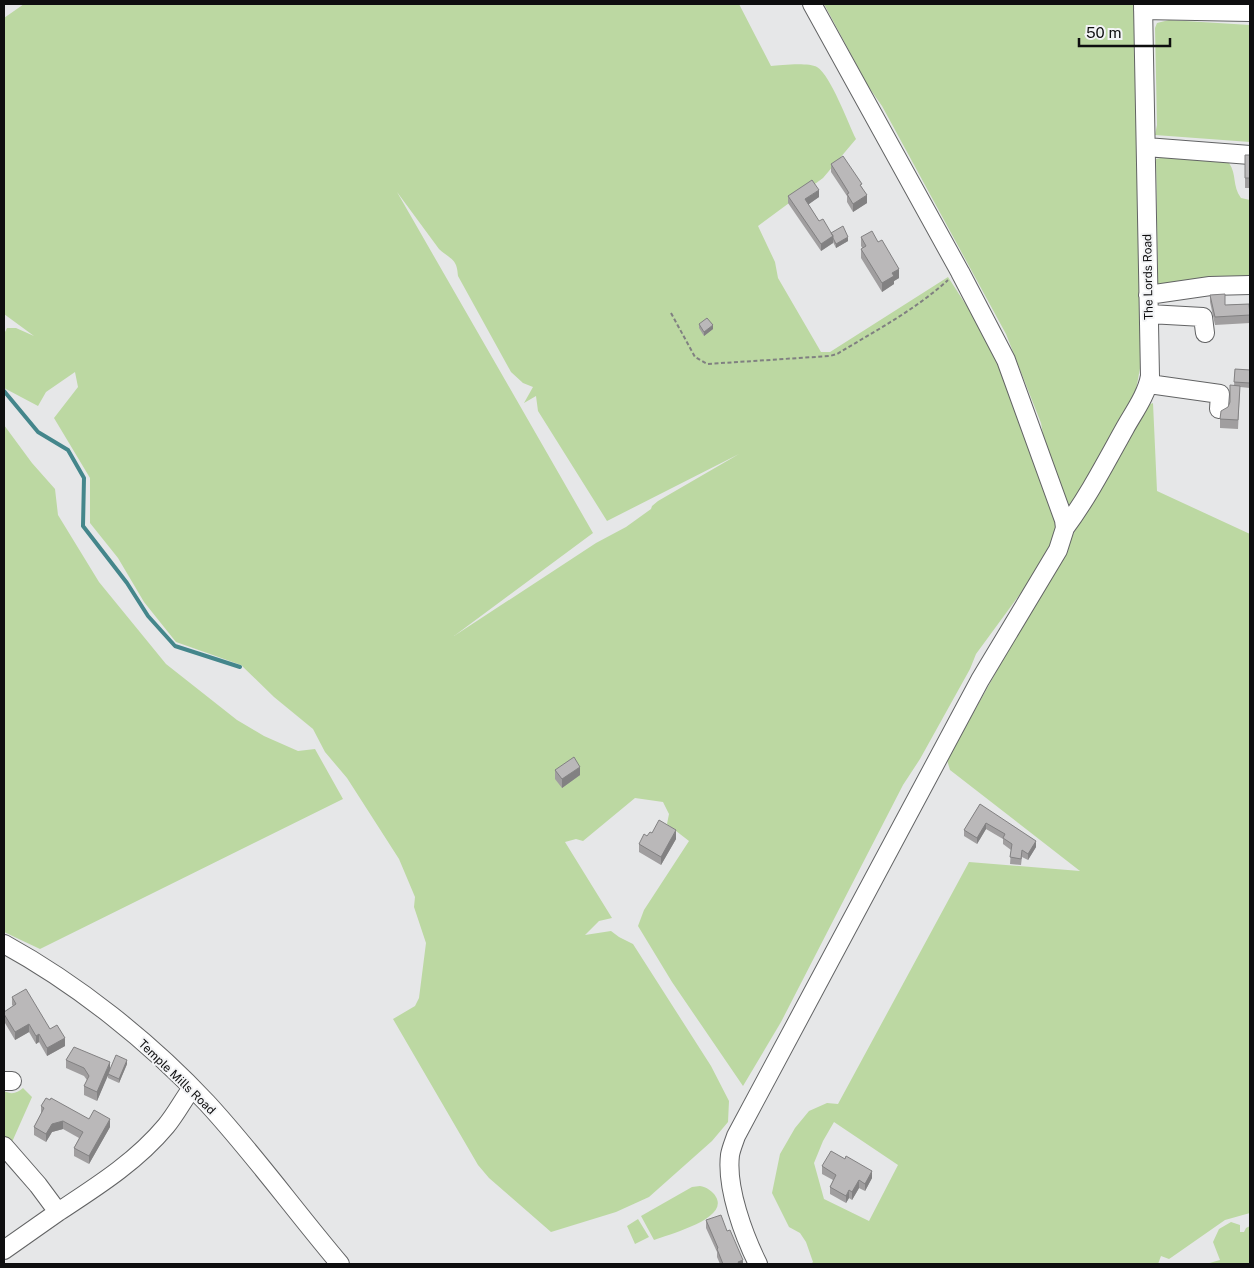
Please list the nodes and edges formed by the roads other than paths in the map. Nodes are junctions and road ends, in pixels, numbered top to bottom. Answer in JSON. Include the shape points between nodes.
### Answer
{"nodes":[{"id":1,"x":812,"y":4,"type":"edge"},
{"id":2,"x":1143,"y":7,"type":"edge"},
{"id":3,"x":1250,"y":12,"type":"edge"},
{"id":4,"x":1146,"y":147,"type":"junction"},
{"id":5,"x":1250,"y":155,"type":"edge"},
{"id":6,"x":1250,"y":285,"type":"edge"},
{"id":7,"x":1148,"y":295,"type":"junction"},
{"id":8,"x":1149,"y":314,"type":"junction"},
{"id":9,"x":1205,"y":333,"type":"dead end"},
{"id":10,"x":1149,"y":384,"type":"junction"},
{"id":11,"x":1218,"y":409,"type":"dead end"},
{"id":12,"x":1065,"y":528,"type":"junction"},
{"id":13,"x":4,"y":944,"type":"edge"},
{"id":14,"x":192,"y":1088,"type":"junction"},
{"id":15,"x":4,"y":1146,"type":"edge"},
{"id":16,"x":58,"y":1212,"type":"junction"},
{"id":17,"x":4,"y":1250,"type":"edge"},
{"id":18,"x":340,"y":1264,"type":"edge"},
{"id":19,"x":758,"y":1264,"type":"edge"}],
"edges":[{"from":1,"to":12,"type":"street","via":[[1006,360]]},
{"from":2,"to":3,"type":"street"},
{"from":2,"to":4,"type":"street","name":"The Lords Road"},
{"from":4,"to":5,"type":"street"},
{"from":4,"to":7,"type":"street","name":"The Lords Road"},
{"from":6,"to":7,"type":"street","via":[[1202,286]]},
{"from":7,"to":8,"type":"street","name":"The Lords Road"},
{"from":8,"to":9,"type":"street","via":[[1203,317]]},
{"from":8,"to":10,"type":"street","name":"The Lords Road"},
{"from":10,"to":11,"type":"street","via":[[1220,394]]},
{"from":10,"to":12,"type":"street","name":"The Lords Road"},
{"from":12,"to":19,"type":"street","name":"The Lords Road","via":[[1058,550],[980,680],[736,1136],[730,1154],[730,1176]]},
{"from":13,"to":14,"type":"street","name":"Temple Mills Road","via":[[90,1000]]},
{"from":14,"to":16,"type":"street","via":[[165,1126],[140,1153]]},
{"from":14,"to":18,"type":"street","name":"Temple Mills Road","via":[[245,1147]]},
{"from":15,"to":16,"type":"street"},
{"from":16,"to":17,"type":"street"}]}
